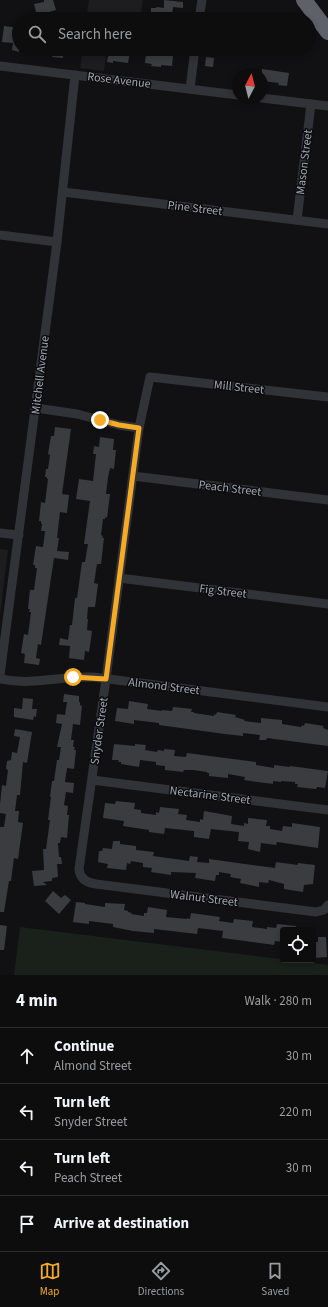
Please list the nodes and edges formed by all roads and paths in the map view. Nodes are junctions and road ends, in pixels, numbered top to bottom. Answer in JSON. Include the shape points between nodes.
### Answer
{"nodes":[{"id":1,"x":202,"y":0,"type":"edge"},
{"id":2,"x":304,"y":0,"type":"edge"},
{"id":3,"x":200,"y":12,"type":"edge"},
{"id":4,"x":313,"y":12,"type":"edge"},
{"id":5,"x":316,"y":16,"type":"edge"},
{"id":6,"x":328,"y":32,"type":"edge"},
{"id":7,"x":194,"y":56,"type":"edge"},
{"id":8,"x":0,"y":66,"type":"edge"},
{"id":9,"x":75,"y":75,"type":"junction"},
{"id":10,"x":190,"y":89,"type":"junction"},
{"id":11,"x":232,"y":94,"type":"edge"},
{"id":12,"x":268,"y":99,"type":"edge"},
{"id":13,"x":312,"y":104,"type":"junction"},
{"id":14,"x":328,"y":106,"type":"edge"},
{"id":15,"x":63,"y":192,"type":"junction"},
{"id":16,"x":297,"y":220,"type":"junction"},
{"id":17,"x":328,"y":224,"type":"edge"},
{"id":18,"x":0,"y":235,"type":"edge"},
{"id":19,"x":57,"y":242,"type":"junction"},
{"id":20,"x":150,"y":378,"type":"joint"},
{"id":21,"x":328,"y":397,"type":"edge"},
{"id":22,"x":36,"y":408,"type":"junction"},
{"id":23,"x":139,"y":428,"type":"junction"},
{"id":24,"x":132,"y":476,"type":"junction"},
{"id":25,"x":328,"y":500,"type":"edge"},
{"id":26,"x":0,"y":533,"type":"edge"},
{"id":27,"x":19,"y":535,"type":"junction"},
{"id":28,"x":119,"y":578,"type":"junction"},
{"id":29,"x":328,"y":604,"type":"edge"},
{"id":30,"x":0,"y":675,"type":"edge"},
{"id":31,"x":0,"y":679,"type":"edge"},
{"id":32,"x":106,"y":679,"type":"junction"},
{"id":33,"x":328,"y":707,"type":"edge"},
{"id":34,"x":92,"y":780,"type":"junction"},
{"id":35,"x":328,"y":810,"type":"edge"},
{"id":36,"x":96,"y":884,"type":"joint"},
{"id":37,"x":328,"y":905,"type":"edge"}],
"edges":[{"from":1,"to":3,"type":"street"},
{"from":2,"to":4,"type":"highway"},
{"from":5,"to":6,"type":"highway"},
{"from":7,"to":10,"type":"street"},
{"from":8,"to":9,"type":"street","name":"Rose Avenue"},
{"from":9,"to":10,"type":"street","name":"Rose Avenue"},
{"from":9,"to":15,"type":"street","name":"Mitchell Avenue"},
{"from":10,"to":11,"type":"street","name":"Rose Avenue"},
{"from":12,"to":13,"type":"street"},
{"from":13,"to":14,"type":"street"},
{"from":13,"to":16,"type":"street","name":"Mason Street"},
{"from":15,"to":16,"type":"street","name":"Pine Street"},
{"from":15,"to":19,"type":"street","name":"Mitchell Avenue"},
{"from":16,"to":17,"type":"street","name":"Pine Street"},
{"from":18,"to":19,"type":"street"},
{"from":19,"to":22,"type":"street","name":"Mitchell Avenue"},
{"from":20,"to":21,"type":"street","name":"Mill Street"},
{"from":20,"to":23,"type":"street","name":"Snyder Street"},
{"from":22,"to":23,"type":"street"},
{"from":22,"to":27,"type":"street","name":"Mitchell Avenue"},
{"from":23,"to":24,"type":"street","name":"Snyder Street"},
{"from":24,"to":25,"type":"street","name":"Peach Street"},
{"from":24,"to":28,"type":"street","name":"Snyder Street"},
{"from":26,"to":27,"type":"street"},
{"from":27,"to":30,"type":"street","name":"Mitchell Avenue"},
{"from":28,"to":29,"type":"street","name":"Fig Street"},
{"from":28,"to":32,"type":"street","name":"Snyder Street"},
{"from":31,"to":32,"type":"street","name":"Almond Street","via":[[17,682],[73,677]]},
{"from":32,"to":33,"type":"street","name":"Almond Street"},
{"from":32,"to":34,"type":"street","name":"Snyder Street"},
{"from":34,"to":35,"type":"street","name":"Nectarine Street"},
{"from":34,"to":36,"type":"street","name":"Snyder Street","via":[[79,869],[83,879]]},
{"from":36,"to":37,"type":"street","name":"Walnut Street","via":[[312,911],[324,910]]}]}
